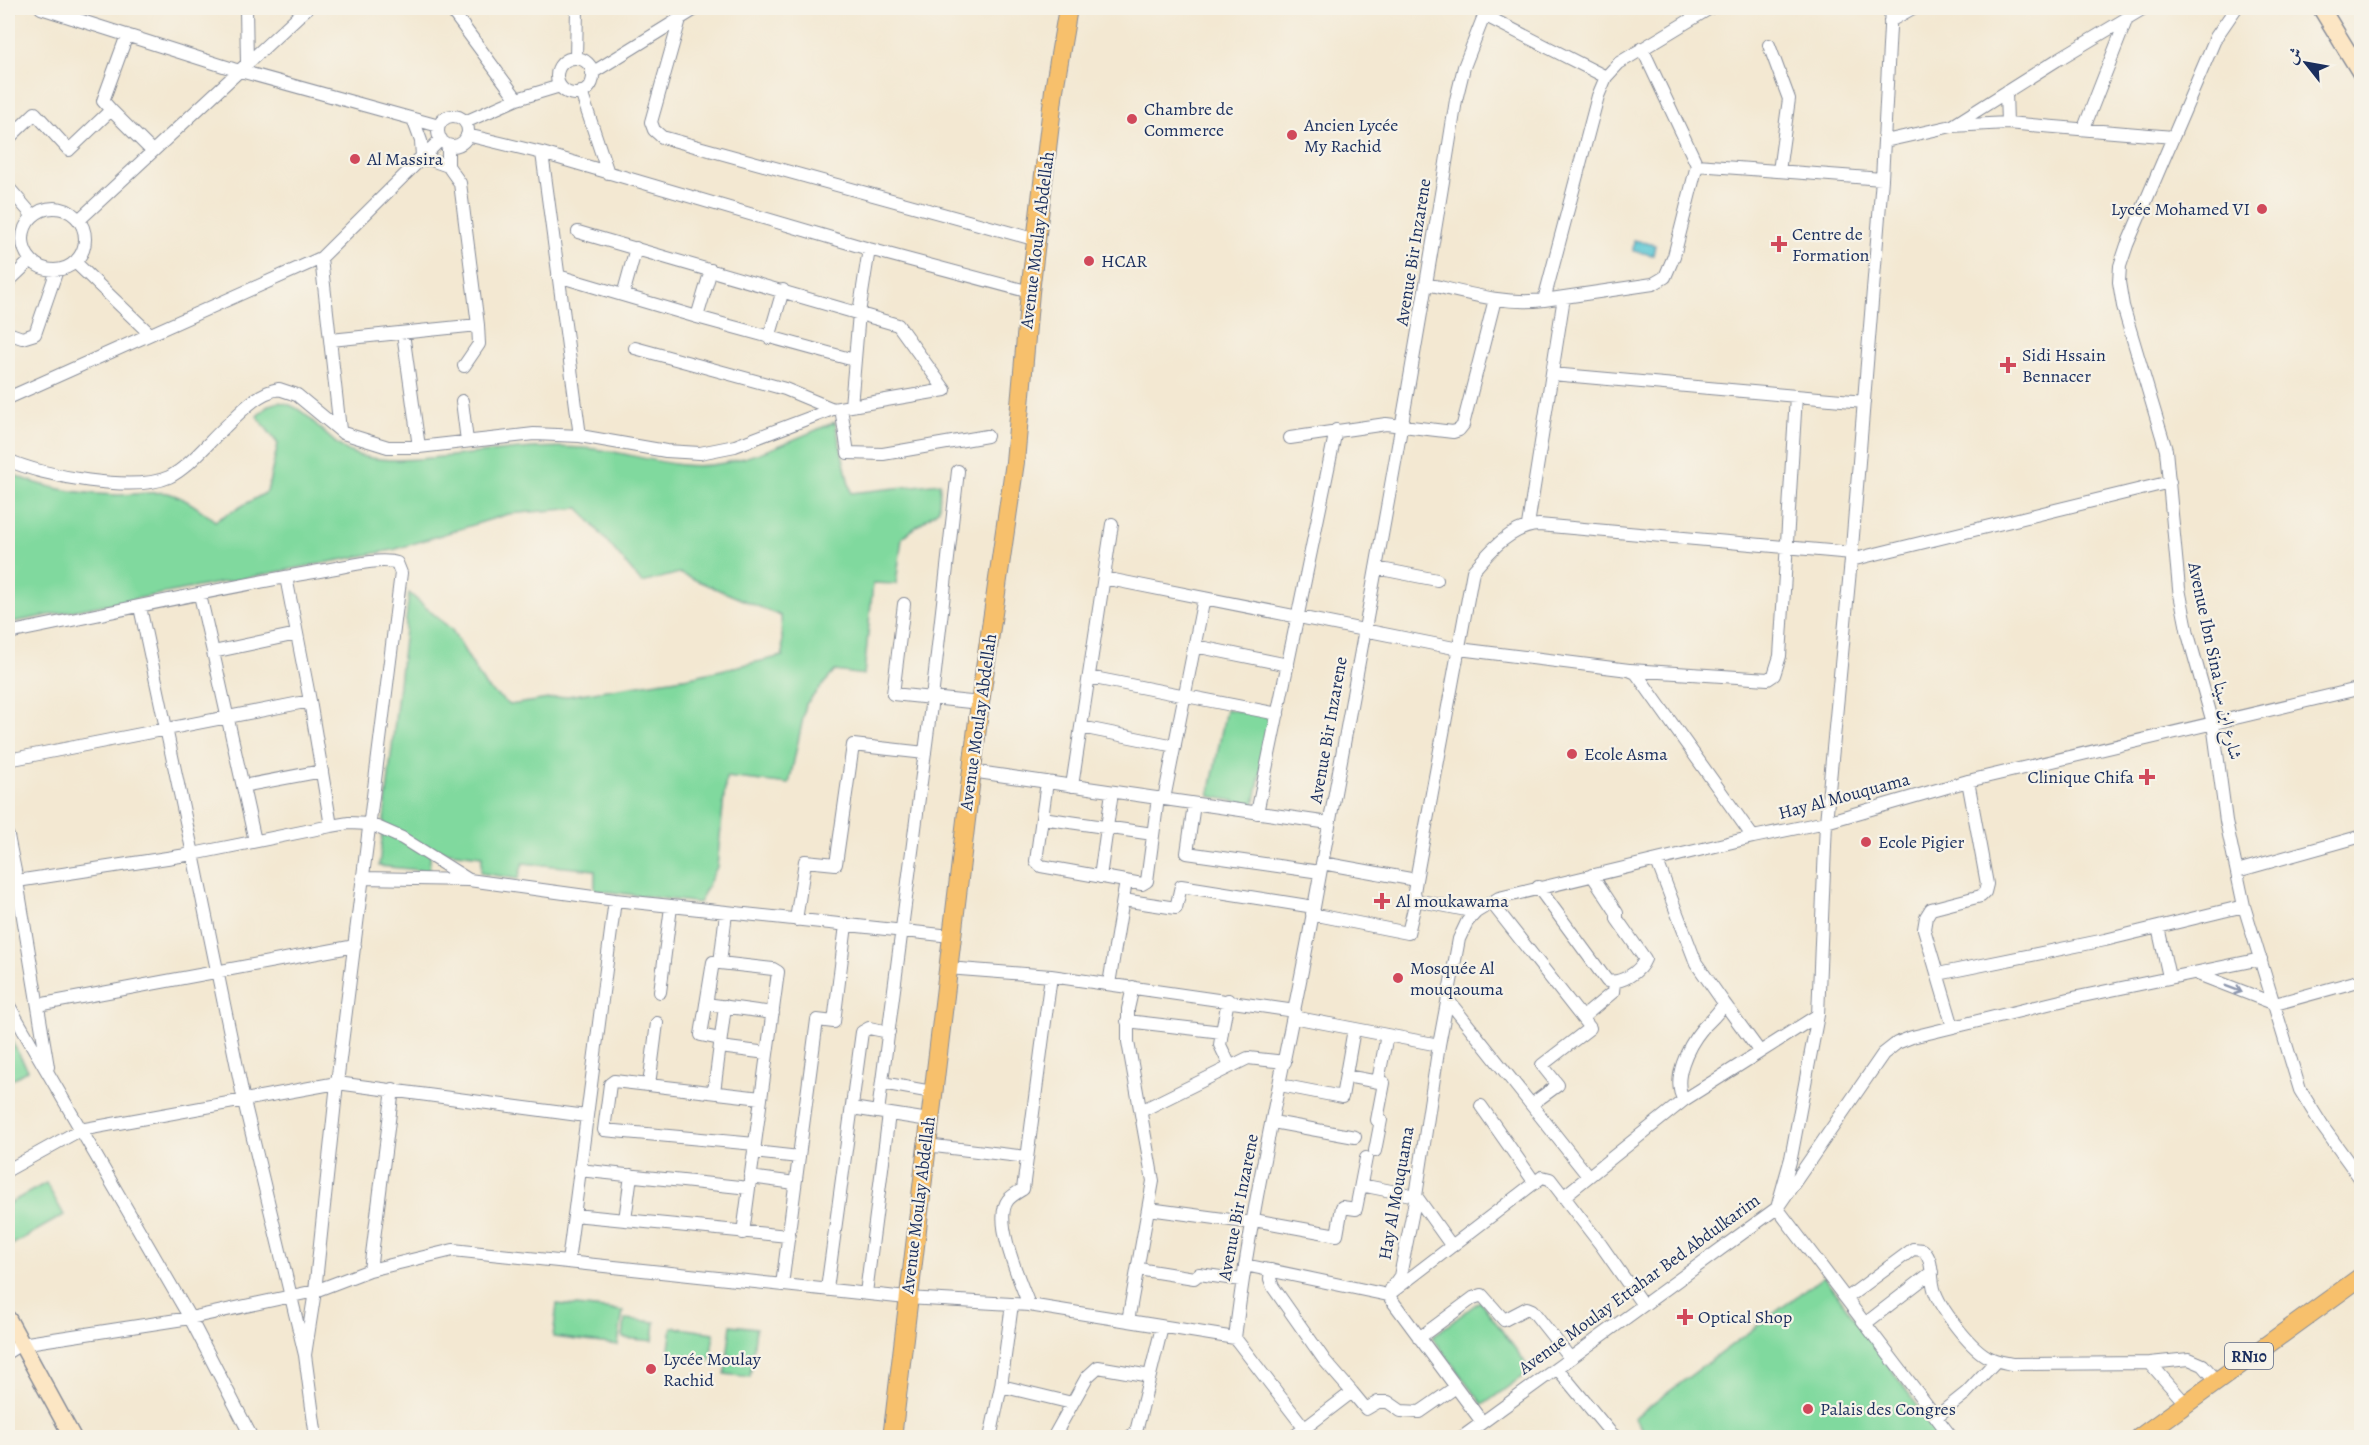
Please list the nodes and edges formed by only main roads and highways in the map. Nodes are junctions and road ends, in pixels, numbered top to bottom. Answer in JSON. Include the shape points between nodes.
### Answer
{"nodes":[{"id":1,"x":1068,"y":8,"type":"edge"},
{"id":2,"x":2361,"y":1276,"type":"edge"},
{"id":3,"x":892,"y":1437,"type":"edge"},
{"id":4,"x":2139,"y":1437,"type":"edge"}],
"edges":[{"from":1,"to":3,"type":"main road","name":"Avenue Moulay Abdellah","via":[[1054,90],[1015,462],[971,771]]},
{"from":2,"to":4,"type":"main road","number":"RN10"}]}
